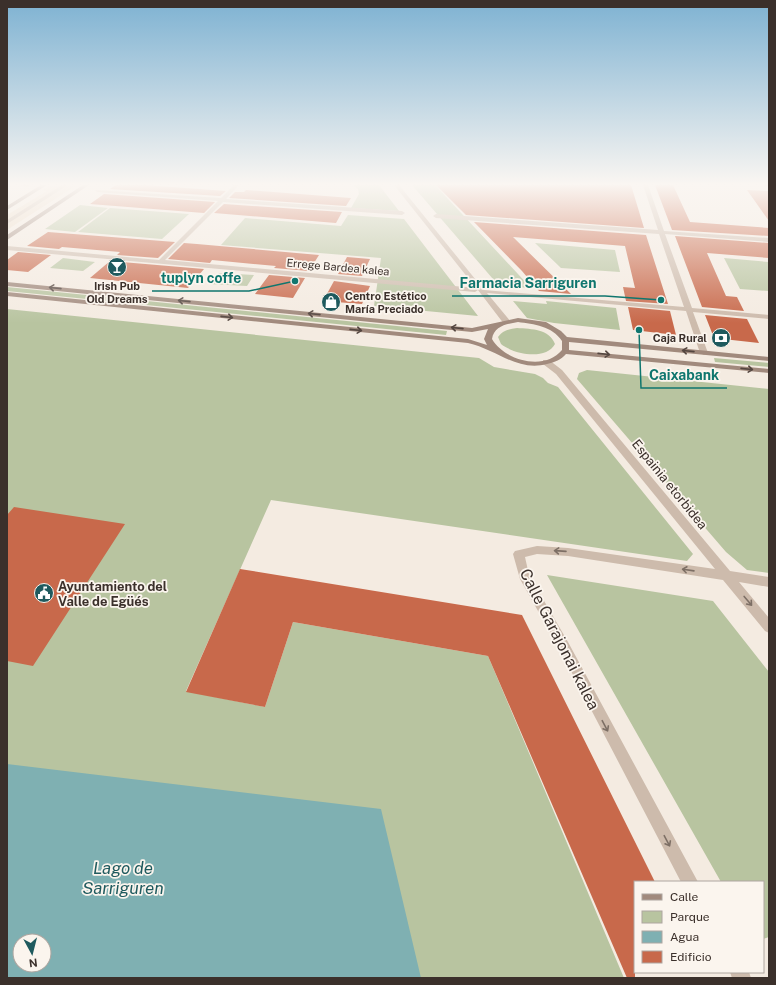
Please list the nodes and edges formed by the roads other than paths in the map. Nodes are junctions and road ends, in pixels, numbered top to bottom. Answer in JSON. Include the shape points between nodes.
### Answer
{"nodes":[{"id":1,"x":18,"y":231,"type":"edge"},
{"id":2,"x":191,"y":231,"type":"edge"},
{"id":3,"x":433,"y":231,"type":"edge"},
{"id":4,"x":646,"y":231,"type":"edge"},
{"id":5,"x":661,"y":232,"type":"junction"},
{"id":6,"x":7,"y":238,"type":"edge"},
{"id":7,"x":769,"y":240,"type":"edge"},
{"id":8,"x":7,"y":248,"type":"edge"},
{"id":9,"x":160,"y":262,"type":"junction"},
{"id":10,"x":7,"y":284,"type":"edge"},
{"id":11,"x":475,"y":290,"type":"dead end"},
{"id":12,"x":487,"y":291,"type":"dead end"},
{"id":13,"x":7,"y":294,"type":"edge"},
{"id":14,"x":688,"y":310,"type":"junction"},
{"id":15,"x":769,"y":317,"type":"edge"},
{"id":16,"x":507,"y":322,"type":"junction"},
{"id":17,"x":496,"y":326,"type":"junction"},
{"id":18,"x":565,"y":340,"type":"junction"},
{"id":19,"x":494,"y":350,"type":"junction"},
{"id":20,"x":565,"y":352,"type":"junction"},
{"id":21,"x":704,"y":353,"type":"junction"},
{"id":22,"x":769,"y":359,"type":"edge"},
{"id":23,"x":546,"y":362,"type":"junction"},
{"id":24,"x":769,"y":371,"type":"edge"},
{"id":25,"x":727,"y":576,"type":"junction"},
{"id":26,"x":769,"y":582,"type":"edge"},
{"id":27,"x":769,"y":627,"type":"edge"},
{"id":28,"x":689,"y":881,"type":"edge"}],
"edges":[{"from":1,"to":6,"type":"street"},
{"from":2,"to":9,"type":"street"},
{"from":3,"to":16,"type":"street"},
{"from":4,"to":5,"type":"street"},
{"from":5,"to":7,"type":"street"},
{"from":5,"to":14,"type":"street"},
{"from":8,"to":9,"type":"street","name":"Errege Bardea kalea"},
{"from":9,"to":11,"type":"street","name":"Errege Bardea kalea"},
{"from":17,"to":10,"type":"street","one_way":true,"via":[[472,330]]},
{"from":12,"to":14,"type":"street"},
{"from":13,"to":19,"type":"street","one_way":true,"via":[[468,341]]},
{"from":14,"to":15,"type":"street"},
{"from":14,"to":21,"type":"street"},
{"from":16,"to":17,"type":"street"},
{"from":16,"to":18,"type":"street","via":[[518,320],[542,323],[560,333]]},
{"from":17,"to":19,"type":"street","via":[[490,330],[488,339]]},
{"from":18,"to":20,"type":"street"},
{"from":21,"to":18,"type":"street","one_way":true},
{"from":19,"to":23,"type":"street","via":[[505,358],[518,362]]},
{"from":20,"to":23,"type":"street"},
{"from":20,"to":24,"type":"street","one_way":true},
{"from":21,"to":22,"type":"street"},
{"from":23,"to":25,"type":"street","name":"Espainia etorbidea","via":[[559,372]]},
{"from":25,"to":26,"type":"street","name":"Calle Garajonai kalea"},
{"from":25,"to":27,"type":"street","name":"Espainia etorbidea","one_way":true},
{"from":25,"to":28,"type":"street","name":"Calle Garajonai kalea","one_way":true,"via":[[568,552],[537,550],[519,554],[524,576]]}]}
